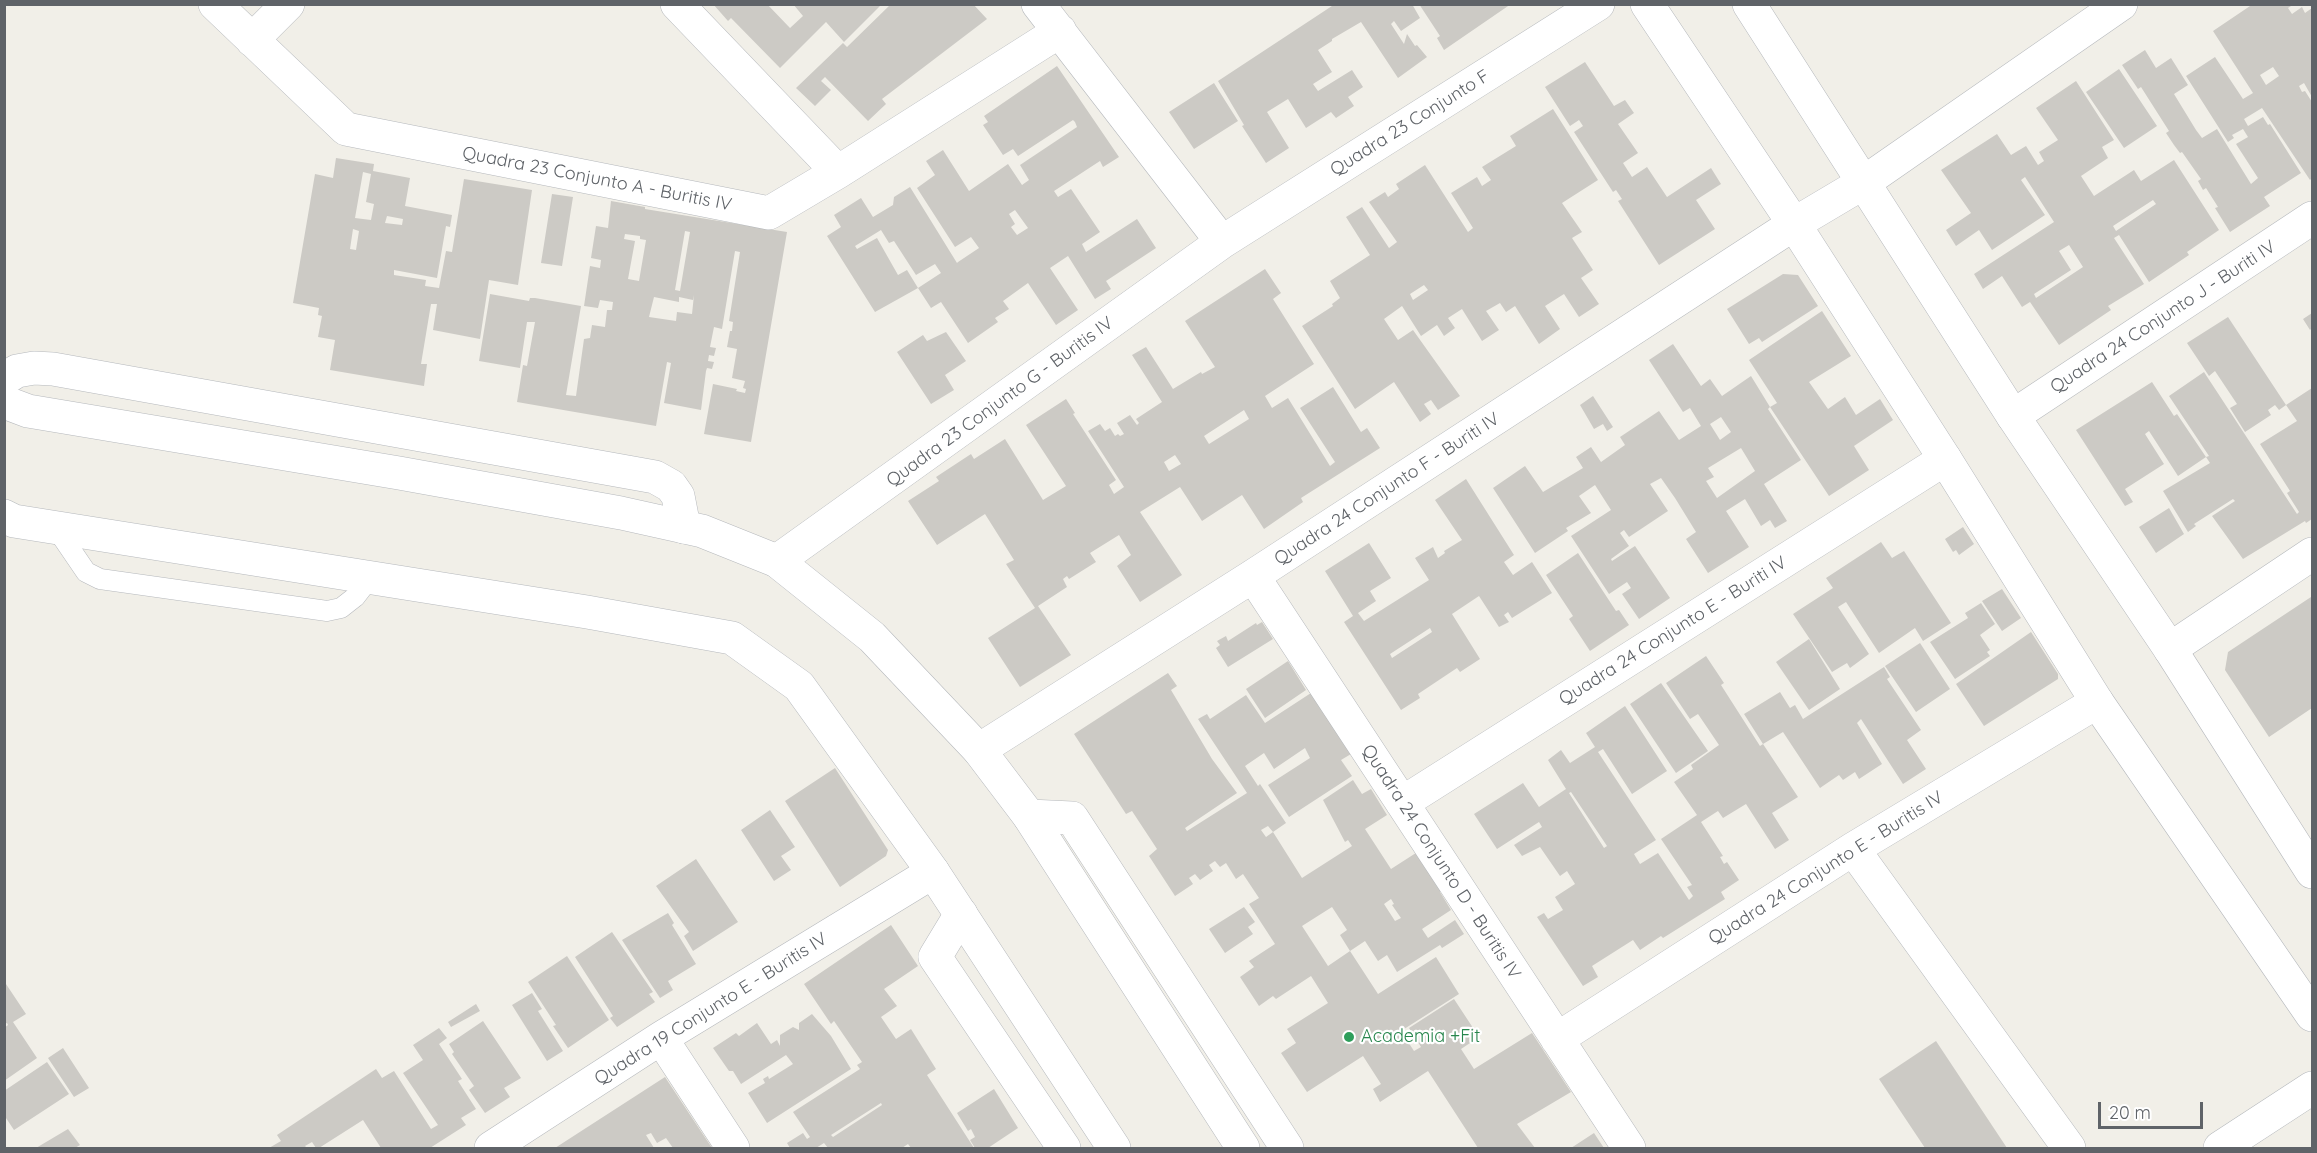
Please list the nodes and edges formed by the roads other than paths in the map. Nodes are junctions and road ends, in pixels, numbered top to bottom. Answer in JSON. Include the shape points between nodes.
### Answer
{"nodes":[{"id":1,"x":215,"y":4,"type":"edge"},
{"id":2,"x":288,"y":4,"type":"edge"},
{"id":3,"x":677,"y":4,"type":"edge"},
{"id":4,"x":1038,"y":4,"type":"edge"},
{"id":5,"x":1598,"y":4,"type":"edge"},
{"id":6,"x":1647,"y":4,"type":"edge"},
{"id":7,"x":1749,"y":4,"type":"edge"},
{"id":8,"x":2121,"y":4,"type":"edge"},
{"id":9,"x":1060,"y":31,"type":"junction"},
{"id":10,"x":252,"y":40,"type":"junction"},
{"id":11,"x":838,"y":172,"type":"junction"},
{"id":12,"x":1863,"y":183,"type":"junction"},
{"id":13,"x":2313,"y":218,"type":"edge"},
{"id":14,"x":1794,"y":224,"type":"junction"},
{"id":15,"x":1222,"y":243,"type":"junction"},
{"id":16,"x":4,"y":379,"type":"edge"},
{"id":17,"x":4,"y":402,"type":"edge"},
{"id":18,"x":2013,"y":416,"type":"junction"},
{"id":19,"x":1945,"y":459,"type":"junction"},
{"id":20,"x":8,"y":523,"type":"edge"},
{"id":21,"x":684,"y":527,"type":"junction"},
{"id":22,"x":56,"y":528,"type":"junction"},
{"id":23,"x":2313,"y":554,"type":"edge"},
{"id":24,"x":777,"y":561,"type":"junction"},
{"id":25,"x":1253,"y":576,"type":"junction"},
{"id":26,"x":369,"y":579,"type":"junction"},
{"id":27,"x":2170,"y":649,"type":"junction"},
{"id":28,"x":2097,"y":702,"type":"junction"},
{"id":29,"x":979,"y":750,"type":"junction"},
{"id":30,"x":1402,"y":803,"type":"junction"},
{"id":31,"x":1029,"y":816,"type":"junction"},
{"id":32,"x":1853,"y":849,"type":"junction"},
{"id":33,"x":933,"y":872,"type":"junction"},
{"id":34,"x":2313,"y":873,"type":"edge"},
{"id":35,"x":961,"y":914,"type":"junction"},
{"id":36,"x":2313,"y":1015,"type":"edge"},
{"id":37,"x":661,"y":1038,"type":"junction"},
{"id":38,"x":1557,"y":1039,"type":"junction"},
{"id":39,"x":2313,"y":1088,"type":"edge"},
{"id":40,"x":491,"y":1149,"type":"edge"},
{"id":41,"x":733,"y":1149,"type":"edge"},
{"id":42,"x":1064,"y":1149,"type":"edge"},
{"id":43,"x":1114,"y":1149,"type":"edge"},
{"id":44,"x":1243,"y":1149,"type":"edge"},
{"id":45,"x":1287,"y":1149,"type":"edge"},
{"id":46,"x":1629,"y":1149,"type":"edge"},
{"id":47,"x":2069,"y":1149,"type":"edge"},
{"id":48,"x":2220,"y":1149,"type":"edge"}],
"edges":[{"from":1,"to":10,"type":"street"},
{"from":2,"to":10,"type":"street"},
{"from":3,"to":11,"type":"street"},
{"from":4,"to":9,"type":"street"},
{"from":5,"to":15,"type":"street","name":"Quadra 23 Conjunto F"},
{"from":6,"to":14,"type":"street"},
{"from":7,"to":12,"type":"street"},
{"from":8,"to":12,"type":"street","name":"Quadra 24 Conjunto F - Buriti IV"},
{"from":9,"to":11,"type":"street","name":"Quadra 23 Conjunto A - Buritis IV"},
{"from":9,"to":15,"type":"street"},
{"from":10,"to":11,"type":"street","name":"Quadra 23 Conjunto A - Buritis IV","via":[[346,129],[769,213]]},
{"from":12,"to":14,"type":"street","name":"Quadra 24 Conjunto F - Buriti IV"},
{"from":12,"to":18,"type":"street"},
{"from":13,"to":18,"type":"street","name":"Quadra 24 Conjunto J - Buriti IV"},
{"from":14,"to":19,"type":"street"},
{"from":14,"to":25,"type":"street","name":"Quadra 24 Conjunto F - Buriti IV"},
{"from":15,"to":24,"type":"street","name":"Quadra 23 Conjunto G - Buritis IV"},
{"from":16,"to":21,"type":"street","via":[[18,370],[53,369],[655,477],[671,486],[678,496]]},
{"from":17,"to":21,"type":"street","via":[[28,411],[399,473]]},
{"from":18,"to":27,"type":"street"},
{"from":19,"to":28,"type":"street"},
{"from":19,"to":30,"type":"street","name":"Quadra 24 Conjunto E - Buriti IV"},
{"from":20,"to":22,"type":"street"},
{"from":21,"to":24,"type":"street"},
{"from":22,"to":26,"type":"street"},
{"from":22,"to":26,"type":"lane","via":[[86,572],[100,579],[327,611],[341,608],[356,597]]},
{"from":23,"to":27,"type":"street"},
{"from":24,"to":29,"type":"street","via":[[872,637]]},
{"from":25,"to":29,"type":"street","name":"Quadra 24 Conjunto F - Buriti IV"},
{"from":25,"to":30,"type":"street","name":"Quadra 24 Conjunto D - Buritis IV"},
{"from":26,"to":33,"type":"street","via":[[732,638],[799,686]]},
{"from":27,"to":34,"type":"street"},
{"from":28,"to":32,"type":"street","name":"Quadra 24 Conjunto E - Buritis IV"},
{"from":28,"to":36,"type":"street"},
{"from":29,"to":31,"type":"street"},
{"from":30,"to":38,"type":"street","name":"Quadra 24 Conjunto D - Buritis IV"},
{"from":31,"to":44,"type":"street"},
{"from":31,"to":45,"type":"street","via":[[1072,818]]},
{"from":32,"to":38,"type":"street","name":"Quadra 24 Conjunto E - Buritis IV"},
{"from":32,"to":47,"type":"street"},
{"from":33,"to":35,"type":"street"},
{"from":33,"to":37,"type":"street","name":"Quadra 19 Conjunto E - Buritis IV"},
{"from":35,"to":42,"type":"street","via":[[935,957]]},
{"from":35,"to":43,"type":"street"},
{"from":37,"to":40,"type":"street","name":"Quadra 19 Conjunto E - Buritis IV"},
{"from":37,"to":41,"type":"street"},
{"from":38,"to":46,"type":"street","name":"Quadra 24 Conjunto D - Buritis IV"},
{"from":39,"to":48,"type":"street"}]}
